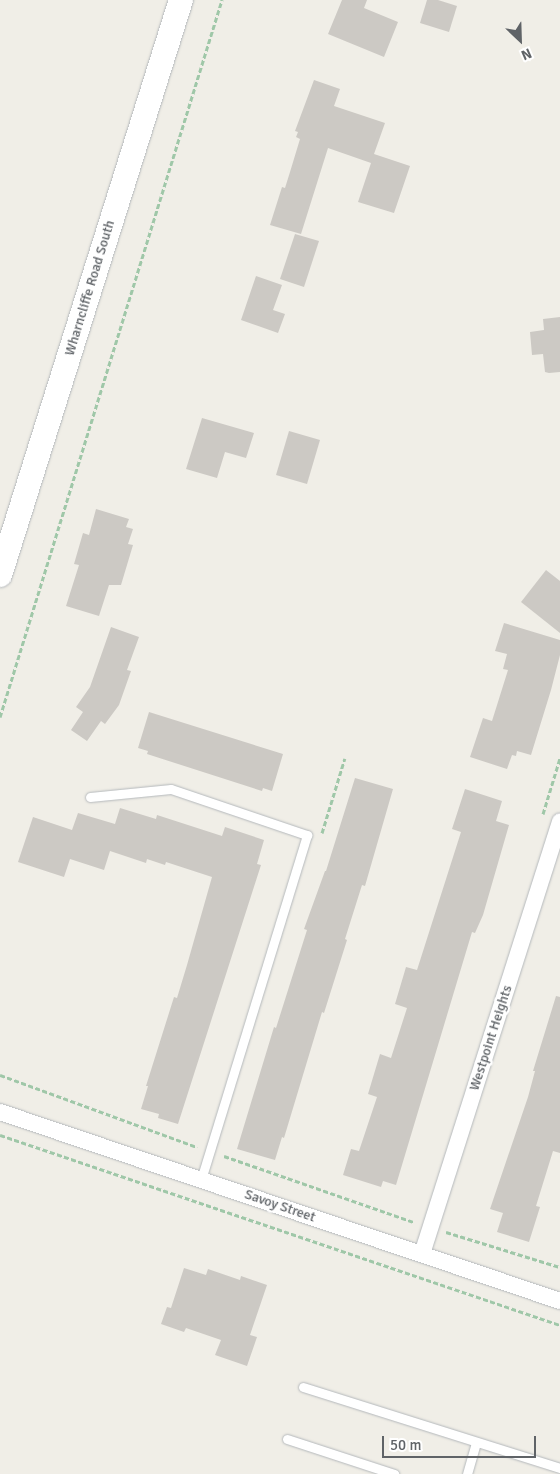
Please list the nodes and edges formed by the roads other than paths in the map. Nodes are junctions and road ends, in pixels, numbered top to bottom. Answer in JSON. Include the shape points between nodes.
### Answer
{"nodes":[{"id":1,"x":181,"y":0,"type":"edge"},
{"id":2,"x":0,"y":575,"type":"edge"},
{"id":3,"x":90,"y":797,"type":"dead end"},
{"id":4,"x":560,"y":822,"type":"edge"},
{"id":5,"x":0,"y":1112,"type":"edge"},
{"id":6,"x":201,"y":1180,"type":"junction"},
{"id":7,"x":422,"y":1254,"type":"junction"},
{"id":8,"x":560,"y":1301,"type":"edge"},
{"id":9,"x":302,"y":1386,"type":"dead end"},
{"id":10,"x":287,"y":1439,"type":"dead end"},
{"id":11,"x":476,"y":1442,"type":"junction"},
{"id":12,"x":560,"y":1468,"type":"edge"},
{"id":13,"x":394,"y":1474,"type":"edge"},
{"id":14,"x":467,"y":1474,"type":"edge"}],
"edges":[{"from":1,"to":2,"type":"main road","name":"Wharncliffe Road South"},
{"from":3,"to":6,"type":"lane","via":[[171,789],[307,835]]},
{"from":4,"to":7,"type":"street","name":"Westpoint Heights"},
{"from":5,"to":6,"type":"street","name":"Savoy Street"},
{"from":6,"to":7,"type":"street","name":"Savoy Street"},
{"from":7,"to":8,"type":"street","name":"Savoy Street"},
{"from":9,"to":11,"type":"lane"},
{"from":10,"to":13,"type":"lane"},
{"from":11,"to":12,"type":"lane"},
{"from":11,"to":14,"type":"lane"}]}
